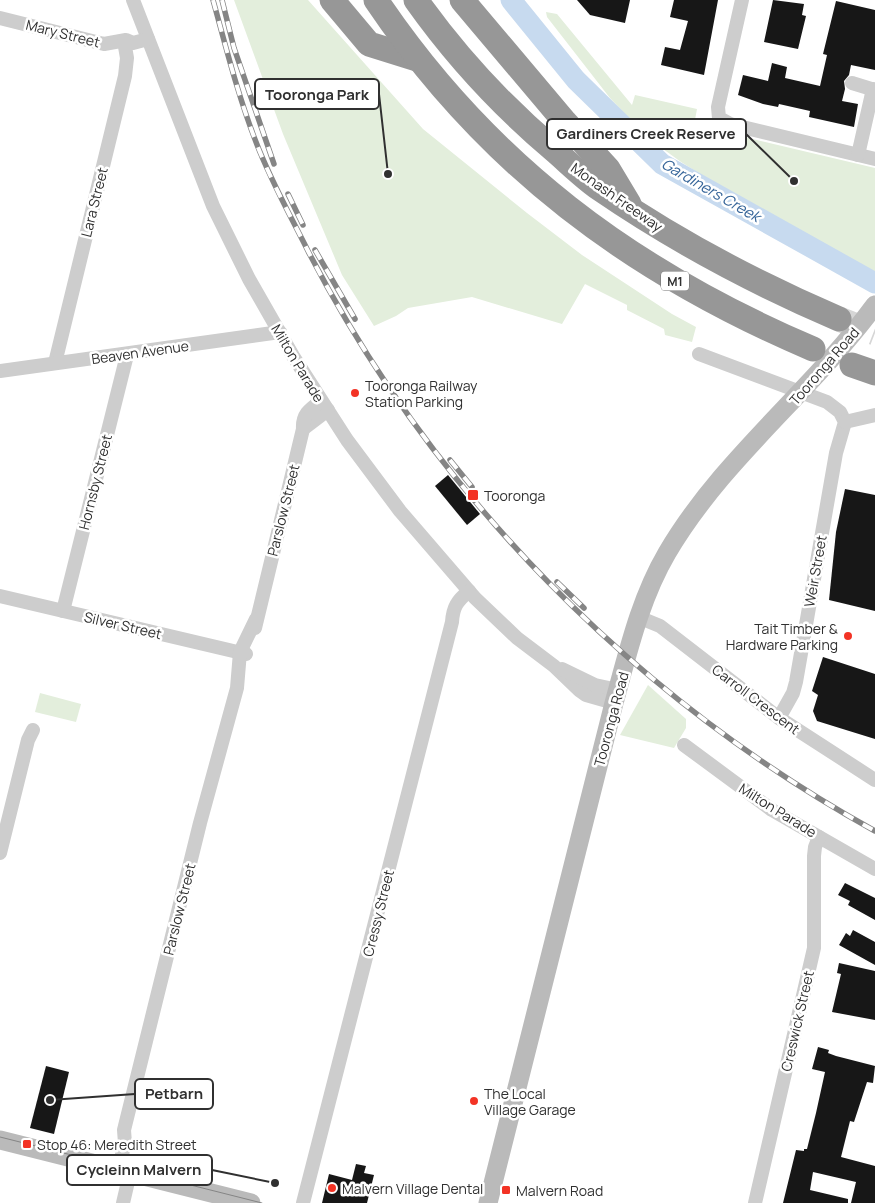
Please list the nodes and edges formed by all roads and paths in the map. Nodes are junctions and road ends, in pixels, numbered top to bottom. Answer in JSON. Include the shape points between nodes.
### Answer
{"nodes":[{"id":1,"x":134,"y":0,"type":"edge"},
{"id":2,"x":332,"y":0,"type":"edge"},
{"id":3,"x":376,"y":0,"type":"edge"},
{"id":4,"x":416,"y":0,"type":"edge"},
{"id":5,"x":462,"y":0,"type":"edge"},
{"id":6,"x":742,"y":0,"type":"edge"},
{"id":7,"x":0,"y":18,"type":"edge"},
{"id":8,"x":145,"y":33,"type":"junction"},
{"id":9,"x":125,"y":41,"type":"junction"},
{"id":10,"x":417,"y":59,"type":"junction"},
{"id":11,"x":852,"y":83,"type":"dead end"},
{"id":12,"x":874,"y":89,"type":"edge"},
{"id":13,"x":858,"y":155,"type":"junction"},
{"id":14,"x":875,"y":159,"type":"edge"},
{"id":15,"x":632,"y":208,"type":"junction"},
{"id":16,"x":875,"y":306,"type":"edge"},
{"id":17,"x":839,"y":320,"type":"tunnel mouth"},
{"id":18,"x":280,"y":332,"type":"junction"},
{"id":19,"x":813,"y":349,"type":"dead end"},
{"id":20,"x":125,"y":354,"type":"junction"},
{"id":21,"x":699,"y":354,"type":"dead end"},
{"id":22,"x":55,"y":363,"type":"junction"},
{"id":23,"x":852,"y":365,"type":"dead end"},
{"id":24,"x":0,"y":371,"type":"edge"},
{"id":25,"x":875,"y":373,"type":"edge"},
{"id":26,"x":324,"y":405,"type":"junction"},
{"id":27,"x":875,"y":414,"type":"edge"},
{"id":28,"x":845,"y":422,"type":"junction"},
{"id":29,"x":472,"y":594,"type":"junction"},
{"id":30,"x":0,"y":596,"type":"edge"},
{"id":31,"x":63,"y":611,"type":"junction"},
{"id":32,"x":638,"y":618,"type":"junction"},
{"id":33,"x":243,"y":653,"type":"junction"},
{"id":34,"x":616,"y":696,"type":"junction"},
{"id":35,"x":779,"y":718,"type":"junction"},
{"id":36,"x":33,"y":730,"type":"dead end"},
{"id":37,"x":684,"y":745,"type":"dead end"},
{"id":38,"x":875,"y":780,"type":"edge"},
{"id":39,"x":4,"y":821,"type":"edge"},
{"id":40,"x":819,"y":837,"type":"junction"},
{"id":41,"x":0,"y":853,"type":"edge"},
{"id":42,"x":875,"y":869,"type":"edge"},
{"id":43,"x":0,"y":1140,"type":"edge"},
{"id":44,"x":119,"y":1170,"type":"junction"},
{"id":45,"x":123,"y":1203,"type":"edge"},
{"id":46,"x":250,"y":1203,"type":"edge"},
{"id":47,"x":303,"y":1203,"type":"edge"},
{"id":48,"x":488,"y":1203,"type":"edge"},
{"id":49,"x":754,"y":1203,"type":"edge"}],
"edges":[{"from":1,"to":8,"type":"street","name":"Milton Parade"},
{"from":2,"to":10,"type":"highway","via":[[369,44]]},
{"from":3,"to":10,"type":"highway","number":"M1"},
{"from":4,"to":15,"type":"highway","name":"Monash Freeway","via":[[462,58],[513,113],[599,188]]},
{"from":5,"to":15,"type":"highway","via":[[608,169]]},
{"from":6,"to":13,"type":"street","via":[[718,107],[720,118],[730,124]]},
{"from":7,"to":9,"type":"street","name":"Mary Street","via":[[104,44]]},
{"from":8,"to":9,"type":"street","via":[[129,34]]},
{"from":8,"to":18,"type":"street","name":"Milton Parade","via":[[213,206]]},
{"from":9,"to":22,"type":"street","name":"Lara Street","via":[[125,76]]},
{"from":10,"to":19,"type":"highway","number":"M1","via":[[489,139],[580,218],[676,282],[722,308]]},
{"from":11,"to":12,"type":"street"},
{"from":12,"to":13,"type":"street"},
{"from":13,"to":14,"type":"street"},
{"from":15,"to":17,"type":"highway","name":"Monash Freeway","via":[[697,251]]},
{"from":16,"to":32,"type":"main road","name":"Tooronga Road","via":[[691,516],[666,555]]},
{"from":18,"to":20,"type":"street","name":"Beaven Avenue"},
{"from":18,"to":26,"type":"street","name":"Milton Parade"},
{"from":20,"to":22,"type":"street","name":"Beaven Avenue"},
{"from":20,"to":31,"type":"street","name":"Hornsby Street"},
{"from":21,"to":28,"type":"street","via":[[827,402],[840,412]]},
{"from":22,"to":24,"type":"street","name":"Beaven Avenue"},
{"from":23,"to":25,"type":"highway"},
{"from":26,"to":29,"type":"street","name":"Milton Parade","via":[[400,511]]},
{"from":26,"to":33,"type":"street","name":"Parslow Street","via":[[305,415],[256,620]]},
{"from":27,"to":28,"type":"street"},
{"from":28,"to":35,"type":"street","name":"Weir Street","via":[[836,453],[796,682]]},
{"from":29,"to":34,"type":"street","name":"Milton Parade","via":[[517,638],[554,666]]},
{"from":29,"to":47,"type":"street","name":"Cressy Street","via":[[455,604]]},
{"from":30,"to":31,"type":"street","name":"Silver Street"},
{"from":31,"to":33,"type":"street","name":"Silver Street"},
{"from":32,"to":34,"type":"main road","name":"Tooronga Road"},
{"from":32,"to":35,"type":"street","name":"Carroll Crescent","via":[[666,630]]},
{"from":33,"to":44,"type":"street","name":"Parslow Street","via":[[237,688],[124,1130],[125,1143]]},
{"from":34,"to":48,"type":"main road","name":"Tooronga Road"},
{"from":35,"to":38,"type":"street","name":"Carroll Crescent"},
{"from":36,"to":39,"type":"street"},
{"from":37,"to":40,"type":"street","name":"Milton Parade","via":[[772,810]]},
{"from":39,"to":41,"type":"street"},
{"from":40,"to":42,"type":"street","name":"Milton Parade"},
{"from":40,"to":49,"type":"street","name":"Creswick Street","via":[[814,856],[814,948]]},
{"from":43,"to":44,"type":"main road"},
{"from":44,"to":45,"type":"street","name":"Parslow Street"},
{"from":44,"to":46,"type":"main road"}]}
